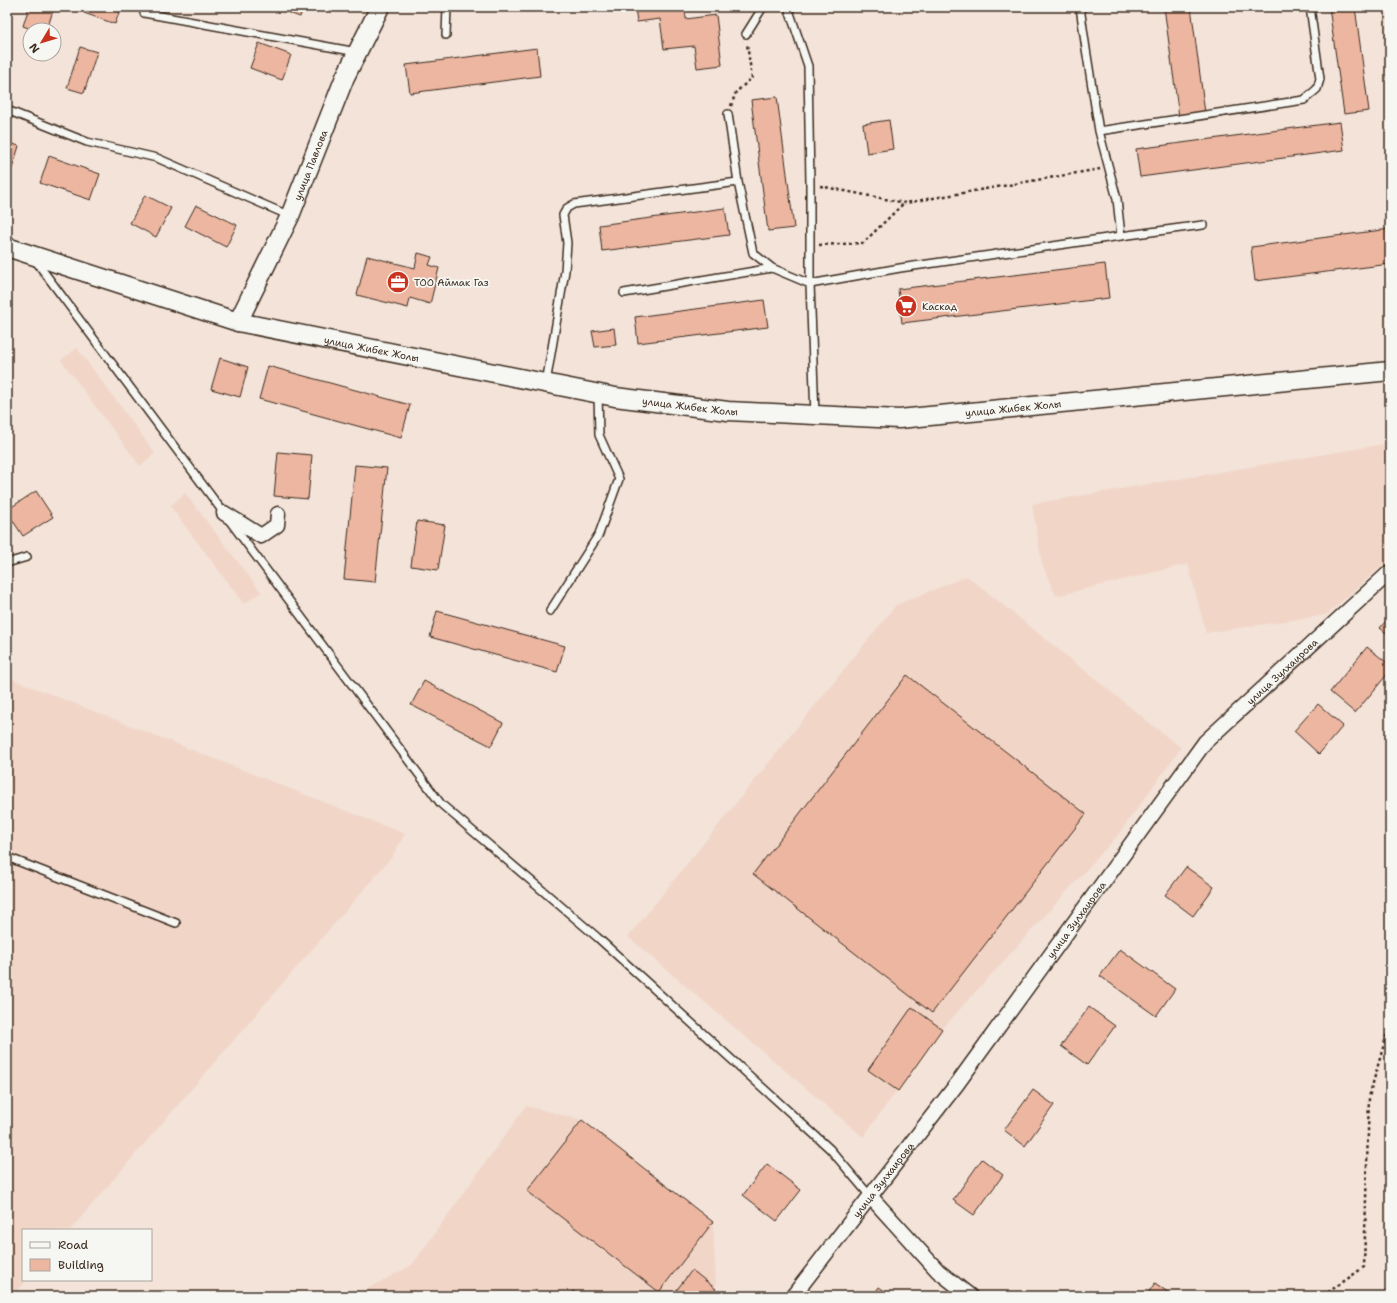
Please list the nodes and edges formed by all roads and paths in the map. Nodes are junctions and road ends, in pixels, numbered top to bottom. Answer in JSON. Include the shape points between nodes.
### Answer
{"nodes":[{"id":1,"x":380,"y":7,"type":"edge"},
{"id":2,"x":446,"y":7,"type":"edge"},
{"id":3,"x":763,"y":7,"type":"edge"},
{"id":4,"x":788,"y":7,"type":"edge"},
{"id":5,"x":1080,"y":7,"type":"edge"},
{"id":6,"x":1310,"y":7,"type":"edge"},
{"id":7,"x":144,"y":13,"type":"dead end"},
{"id":8,"x":746,"y":34,"type":"joint"},
{"id":9,"x":446,"y":35,"type":"dead end"},
{"id":10,"x":357,"y":52,"type":"junction"},
{"id":11,"x":7,"y":110,"type":"edge"},
{"id":12,"x":728,"y":114,"type":"joint"},
{"id":13,"x":1099,"y":131,"type":"junction"},
{"id":14,"x":1109,"y":168,"type":"junction"},
{"id":15,"x":738,"y":182,"type":"junction"},
{"id":16,"x":810,"y":184,"type":"junction"},
{"id":17,"x":905,"y":203,"type":"junction"},
{"id":18,"x":290,"y":216,"type":"junction"},
{"id":19,"x":1203,"y":225,"type":"dead end"},
{"id":20,"x":1121,"y":236,"type":"junction"},
{"id":21,"x":811,"y":246,"type":"junction"},
{"id":22,"x":7,"y":247,"type":"edge"},
{"id":23,"x":31,"y":255,"type":"junction"},
{"id":24,"x":772,"y":268,"type":"junction"},
{"id":25,"x":810,"y":284,"type":"junction"},
{"id":26,"x":624,"y":293,"type":"dead end"},
{"id":27,"x":238,"y":322,"type":"junction"},
{"id":28,"x":1390,"y":371,"type":"edge"},
{"id":29,"x":546,"y":383,"type":"junction"},
{"id":30,"x":598,"y":393,"type":"junction"},
{"id":31,"x":815,"y":415,"type":"junction"},
{"id":32,"x":224,"y":513,"type":"junction"},
{"id":33,"x":278,"y":514,"type":"dead end"},
{"id":34,"x":27,"y":557,"type":"dead end"},
{"id":35,"x":7,"y":563,"type":"edge"},
{"id":36,"x":1390,"y":572,"type":"edge"},
{"id":37,"x":550,"y":611,"type":"dead end"},
{"id":38,"x":7,"y":858,"type":"edge"},
{"id":39,"x":176,"y":923,"type":"dead end"},
{"id":40,"x":1390,"y":1023,"type":"edge"},
{"id":41,"x":870,"y":1196,"type":"junction"},
{"id":42,"x":793,"y":1296,"type":"edge"},
{"id":43,"x":970,"y":1296,"type":"edge"},
{"id":44,"x":1323,"y":1296,"type":"edge"}],
"edges":[{"from":1,"to":10,"type":"street","name":"улица Павлова"},
{"from":2,"to":9,"type":"lane"},
{"from":3,"to":8,"type":"lane"},
{"from":4,"to":16,"type":"lane","via":[[808,66]]},
{"from":5,"to":13,"type":"lane"},
{"from":6,"to":13,"type":"lane","via":[[1320,79],[1317,89],[1304,100]]},
{"from":7,"to":10,"type":"lane"},
{"from":8,"to":12,"type":"path","via":[[752,78],[736,92]]},
{"from":10,"to":18,"type":"street","name":"улица Павлова"},
{"from":11,"to":18,"type":"lane","via":[[87,142],[157,158]]},
{"from":12,"to":15,"type":"lane"},
{"from":13,"to":14,"type":"lane"},
{"from":14,"to":17,"type":"path"},
{"from":14,"to":20,"type":"lane","via":[[1117,199]]},
{"from":15,"to":24,"type":"lane","via":[[753,253]]},
{"from":15,"to":29,"type":"lane","via":[[574,204],[567,208],[563,215],[567,243],[565,271]]},
{"from":16,"to":17,"type":"path"},
{"from":16,"to":21,"type":"lane"},
{"from":17,"to":21,"type":"path","via":[[863,243]]},
{"from":18,"to":27,"type":"street","name":"улица Павлова"},
{"from":19,"to":20,"type":"lane"},
{"from":20,"to":25,"type":"lane","via":[[900,268]]},
{"from":21,"to":25,"type":"lane"},
{"from":22,"to":23,"type":"street","name":"улица Жибек Жолы"},
{"from":23,"to":27,"type":"street","name":"улица Жибек Жолы"},
{"from":23,"to":32,"type":"lane"},
{"from":24,"to":25,"type":"lane"},
{"from":24,"to":26,"type":"lane"},
{"from":25,"to":31,"type":"lane"},
{"from":27,"to":29,"type":"street","name":"улица Жибек Жолы"},
{"from":28,"to":31,"type":"street","name":"улица Жибек Жолы","via":[[899,419]]},
{"from":29,"to":30,"type":"street","name":"улица Жибек Жолы"},
{"from":30,"to":31,"type":"street","name":"улица Жибек Жолы","via":[[728,411]]},
{"from":30,"to":37,"type":"lane","via":[[599,435],[619,479],[600,534]]},
{"from":32,"to":33,"type":"street","via":[[261,536],[277,525]]},
{"from":32,"to":41,"type":"lane","via":[[441,804],[597,937],[830,1149]]},
{"from":34,"to":35,"type":"lane"},
{"from":36,"to":41,"type":"street","name":"улица Зулхаирова","via":[[1205,742],[957,1084]]},
{"from":38,"to":39,"type":"lane"},
{"from":40,"to":44,"type":"path","via":[[1369,1097],[1364,1267]]},
{"from":41,"to":42,"type":"street","name":"улица Зулхаирова"},
{"from":41,"to":43,"type":"street","via":[[938,1271]]}]}
